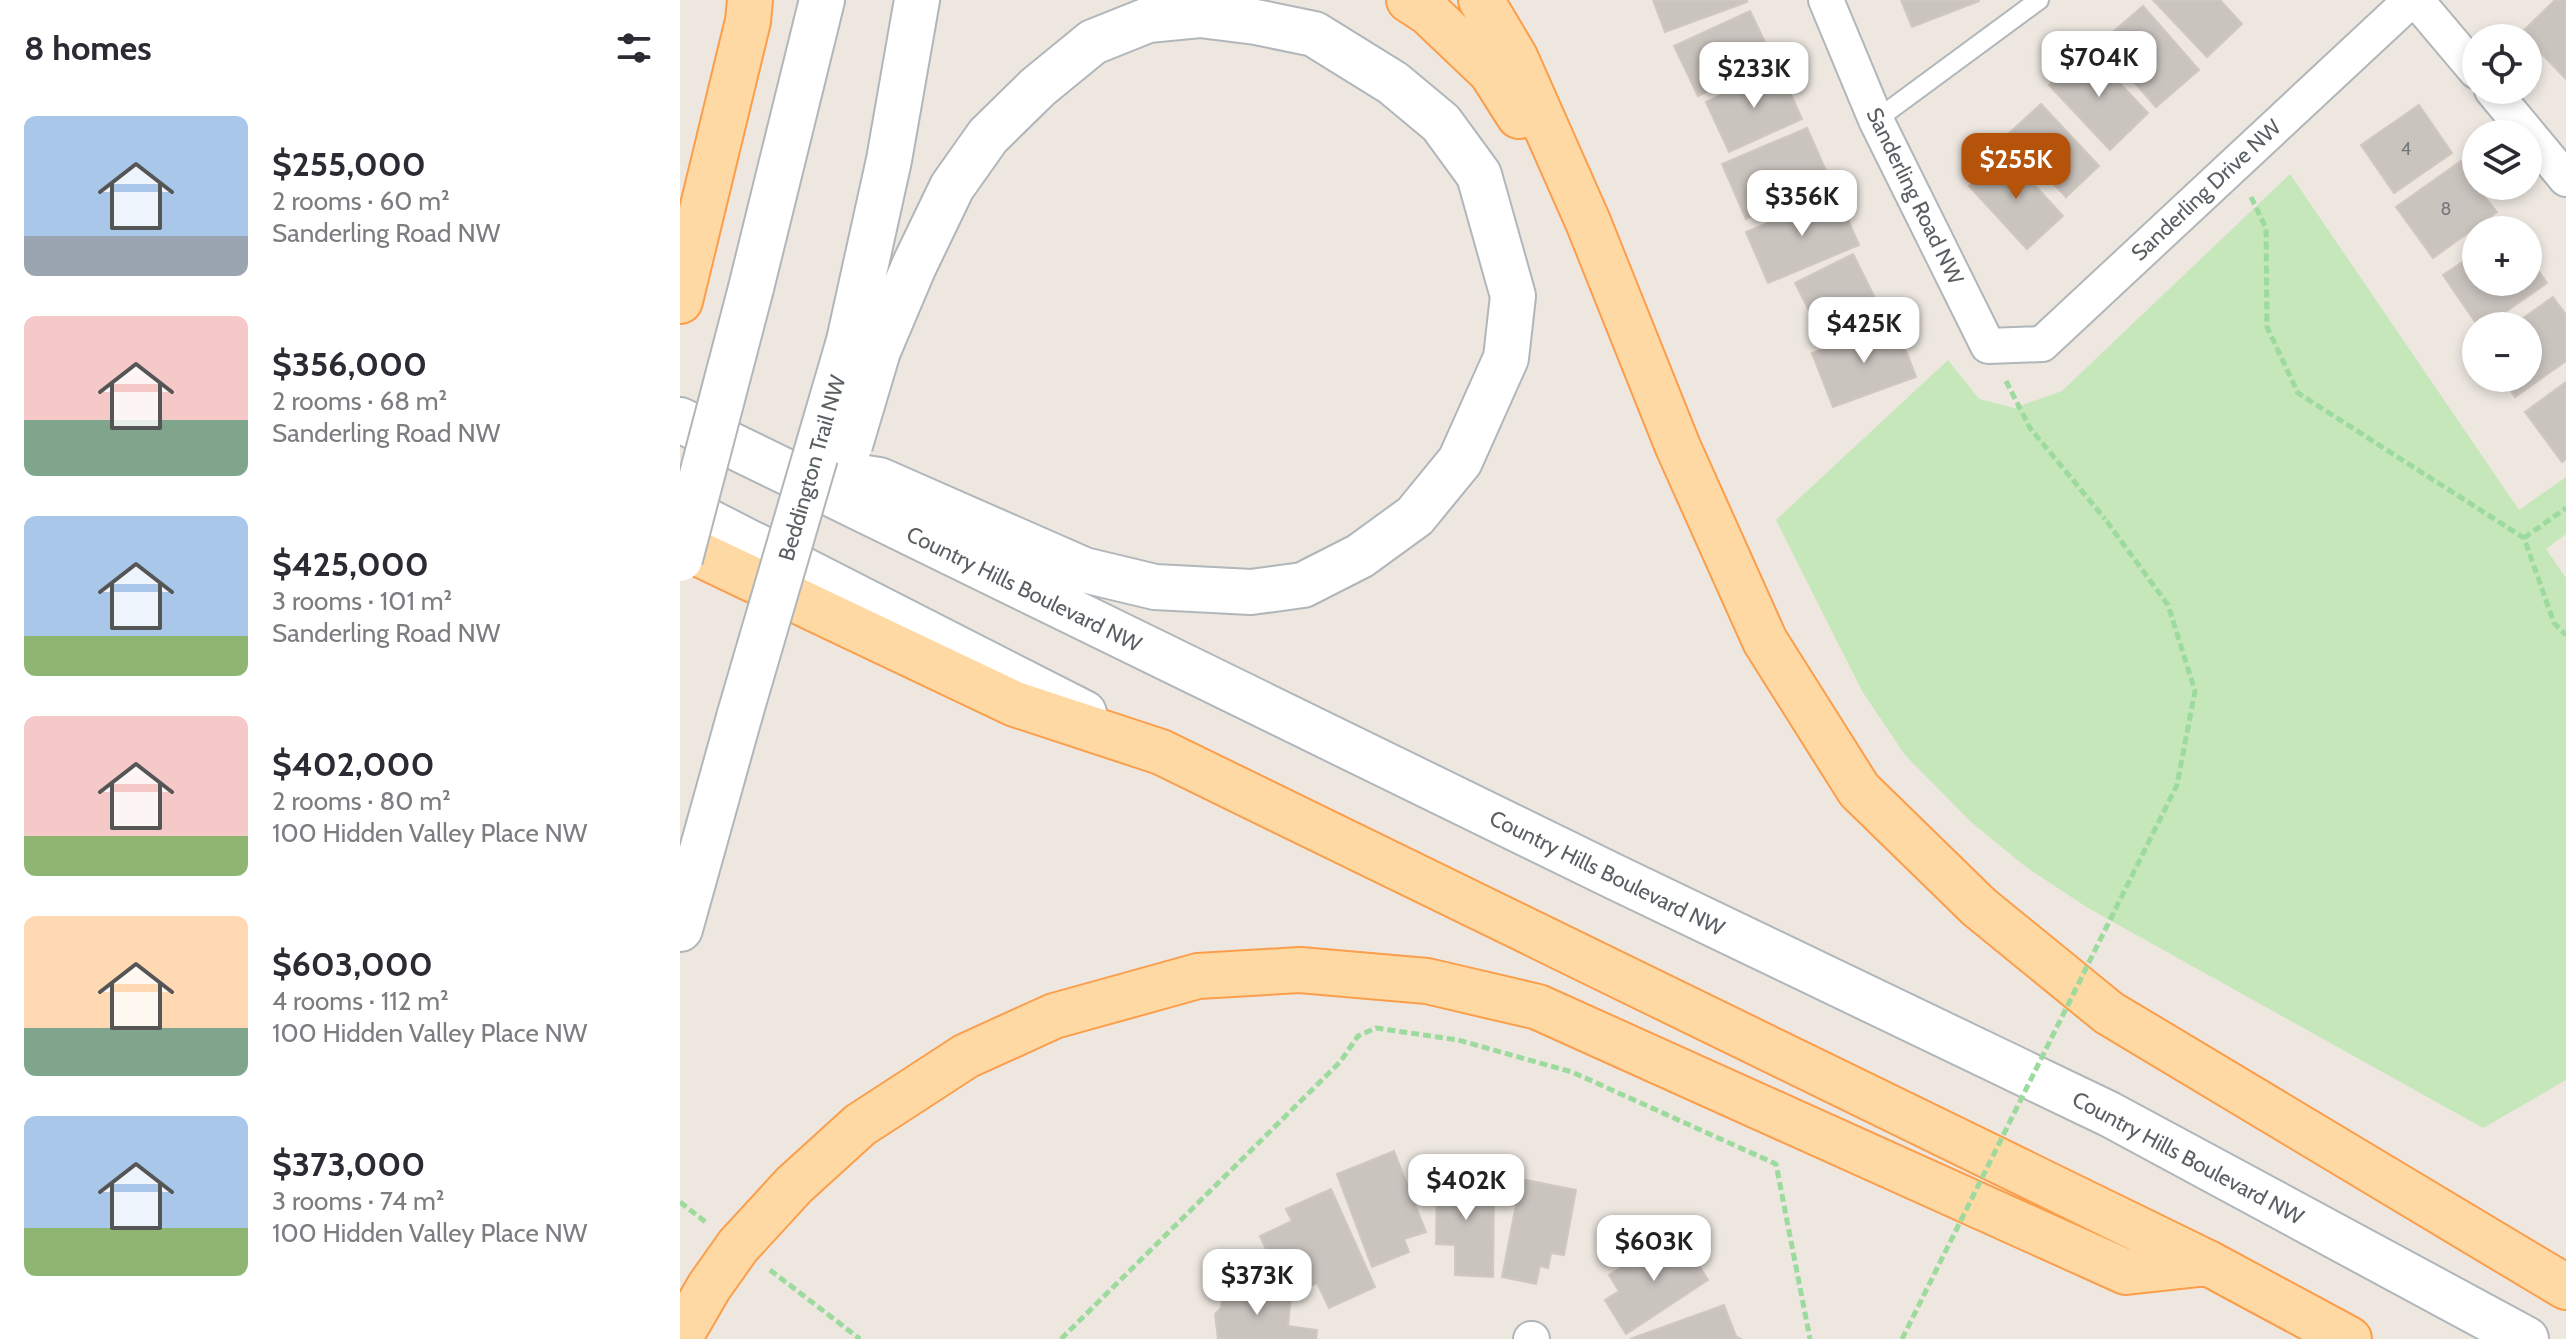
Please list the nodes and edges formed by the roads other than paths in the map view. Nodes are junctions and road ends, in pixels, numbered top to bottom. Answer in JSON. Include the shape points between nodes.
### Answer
{"nodes":[{"id":1,"x":750,"y":0,"type":"edge"},
{"id":2,"x":822,"y":0,"type":"edge"},
{"id":3,"x":917,"y":0,"type":"edge"},
{"id":4,"x":1409,"y":0,"type":"edge"},
{"id":5,"x":1481,"y":0,"type":"edge"},
{"id":6,"x":1826,"y":0,"type":"edge"},
{"id":7,"x":2039,"y":0,"type":"edge"},
{"id":8,"x":2414,"y":0,"type":"edge"},
{"id":9,"x":2462,"y":55,"type":"edge"},
{"id":10,"x":2504,"y":104,"type":"edge"},
{"id":11,"x":1876,"y":120,"type":"junction"},
{"id":12,"x":2566,"y":179,"type":"edge"},
{"id":13,"x":1588,"y":222,"type":"junction"},
{"id":14,"x":680,"y":301,"type":"edge"},
{"id":15,"x":864,"y":346,"type":"junction"},
{"id":16,"x":1988,"y":346,"type":"joint"},
{"id":17,"x":680,"y":420,"type":"edge"},
{"id":18,"x":766,"y":463,"type":"junction"},
{"id":19,"x":680,"y":507,"type":"edge"},
{"id":20,"x":680,"y":545,"type":"edge"},
{"id":21,"x":680,"y":559,"type":"edge"},
{"id":22,"x":1161,"y":752,"type":"junction"},
{"id":23,"x":680,"y":929,"type":"edge"},
{"id":24,"x":2208,"y":1263,"type":"junction"},
{"id":25,"x":2566,"y":1287,"type":"edge"},
{"id":26,"x":680,"y":1337,"type":"edge"},
{"id":27,"x":2349,"y":1339,"type":"edge"},
{"id":28,"x":2526,"y":1339,"type":"edge"}],
"edges":[{"from":1,"to":14,"type":"main road"},
{"from":2,"to":21,"type":"main road","bridge":true},
{"from":3,"to":15,"type":"main road","name":"Beddington Trail NW"},
{"from":4,"to":13,"type":"main road","via":[[1491,72]]},
{"from":5,"to":13,"type":"main road","via":[[1515,57]]},
{"from":6,"to":11,"type":"street","name":"Sanderling Road NW"},
{"from":7,"to":11,"type":"lane"},
{"from":8,"to":9,"type":"street"},
{"from":8,"to":16,"type":"street","name":"Sanderling Drive NW","via":[[2042,344]]},
{"from":10,"to":12,"type":"street"},
{"from":11,"to":16,"type":"street","name":"Sanderling Road NW"},
{"from":13,"to":25,"type":"main road","via":[[1678,447],[1765,641],[1859,790],[1979,907],[2109,1013]]},
{"from":15,"to":18,"type":"main road","via":[[914,266],[952,187],[988,136],[1093,42],[1148,20],[1200,15],[1314,34],[1393,83],[1441,123],[1479,175],[1513,296],[1506,358],[1460,461],[1415,516],[1360,556],[1303,585],[1251,592],[1141,584],[1084,570],[879,480]]},
{"from":15,"to":23,"type":"main road","name":"Beddington Trail NW","bridge":true,"via":[[768,622]]},
{"from":17,"to":18,"type":"main road","name":"Country Hills Boulevard NW"},
{"from":18,"to":28,"type":"main road","name":"Country Hills Boulevard NW","via":[[2109,1114]]},
{"from":19,"to":22,"type":"main road"},
{"from":20,"to":22,"type":"main road","via":[[1015,704]]},
{"from":22,"to":24,"type":"main road"},
{"from":24,"to":26,"type":"main road","via":[[2126,1272],[1538,1007],[1427,981],[1300,970],[1198,976],[1054,1016],[966,1056],[860,1125],[794,1185],[738,1246]]},
{"from":24,"to":27,"type":"main road"}]}
